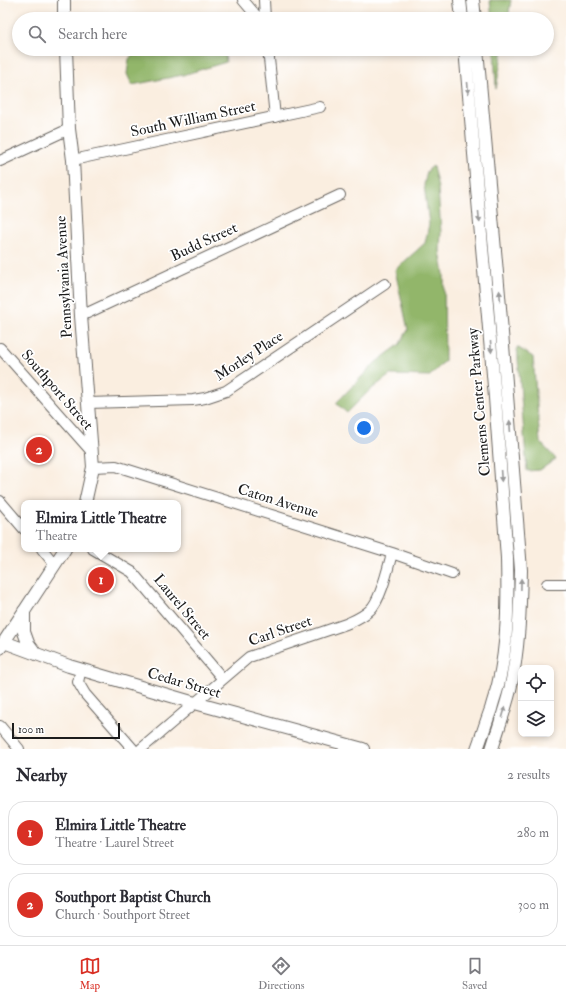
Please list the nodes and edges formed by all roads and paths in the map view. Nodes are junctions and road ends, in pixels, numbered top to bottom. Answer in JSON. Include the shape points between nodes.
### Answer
{"nodes":[{"id":1,"x":64,"y":0,"type":"edge"},
{"id":2,"x":243,"y":0,"type":"edge"},
{"id":3,"x":264,"y":0,"type":"edge"},
{"id":4,"x":460,"y":0,"type":"edge"},
{"id":5,"x":473,"y":0,"type":"edge"},
{"id":6,"x":64,"y":12,"type":"edge"},
{"id":7,"x":253,"y":12,"type":"edge"},
{"id":8,"x":265,"y":12,"type":"edge"},
{"id":9,"x":461,"y":12,"type":"edge"},
{"id":10,"x":474,"y":12,"type":"edge"},
{"id":11,"x":66,"y":56,"type":"edge"},
{"id":12,"x":269,"y":56,"type":"edge"},
{"id":13,"x":466,"y":56,"type":"edge"},
{"id":14,"x":478,"y":56,"type":"edge"},
{"id":15,"x":320,"y":107,"type":"dead end"},
{"id":16,"x":275,"y":117,"type":"junction"},
{"id":17,"x":69,"y":129,"type":"junction"},
{"id":18,"x":73,"y":160,"type":"junction"},
{"id":19,"x":0,"y":161,"type":"edge"},
{"id":20,"x":340,"y":195,"type":"dead end"},
{"id":21,"x":385,"y":284,"type":"dead end"},
{"id":22,"x":81,"y":316,"type":"junction"},
{"id":23,"x":0,"y":348,"type":"edge"},
{"id":24,"x":88,"y":403,"type":"junction"},
{"id":25,"x":92,"y":452,"type":"junction"},
{"id":26,"x":93,"y":467,"type":"junction"},
{"id":27,"x":86,"y":500,"type":"edge"},
{"id":28,"x":0,"y":501,"type":"edge"},
{"id":29,"x":21,"y":526,"type":"edge"},
{"id":30,"x":45,"y":552,"type":"edge"},
{"id":31,"x":63,"y":552,"type":"edge"},
{"id":32,"x":98,"y":552,"type":"edge"},
{"id":33,"x":392,"y":553,"type":"junction"},
{"id":34,"x":56,"y":565,"type":"junction"},
{"id":35,"x":452,"y":574,"type":"dead end"},
{"id":36,"x":547,"y":584,"type":"dead end"},
{"id":37,"x":566,"y":584,"type":"edge"},
{"id":38,"x":24,"y":611,"type":"junction"},
{"id":39,"x":1,"y":643,"type":"edge"},
{"id":40,"x":36,"y":654,"type":"junction"},
{"id":41,"x":81,"y":669,"type":"junction"},
{"id":42,"x":223,"y":679,"type":"junction"},
{"id":43,"x":195,"y":703,"type":"junction"},
{"id":44,"x":0,"y":726,"type":"edge"},
{"id":45,"x":19,"y":749,"type":"edge"},
{"id":46,"x":132,"y":749,"type":"edge"},
{"id":47,"x":141,"y":749,"type":"edge"},
{"id":48,"x":363,"y":749,"type":"edge"},
{"id":49,"x":477,"y":749,"type":"edge"},
{"id":50,"x":492,"y":749,"type":"edge"}],
"edges":[{"from":1,"to":6,"type":"main road"},
{"from":2,"to":7,"type":"street"},
{"from":3,"to":8,"type":"street"},
{"from":4,"to":9,"type":"main road"},
{"from":5,"to":10,"type":"main road"},
{"from":11,"to":17,"type":"main road","name":"Pennsylvania Avenue"},
{"from":12,"to":16,"type":"street"},
{"from":13,"to":49,"type":"main road","name":"Clemens Center Parkway","one_way":true,"via":[[508,558],[503,660],[498,686]]},
{"from":50,"to":14,"type":"main road","name":"Clemens Center Parkway","one_way":true,"via":[[515,664],[521,570]]},
{"from":15,"to":16,"type":"street","name":"South William Street"},
{"from":16,"to":18,"type":"street","name":"South William Street"},
{"from":17,"to":18,"type":"main road","name":"Pennsylvania Avenue"},
{"from":17,"to":19,"type":"street"},
{"from":18,"to":22,"type":"main road","name":"Pennsylvania Avenue"},
{"from":20,"to":22,"type":"street","name":"Budd Street"},
{"from":21,"to":24,"type":"street","name":"Morley Place","via":[[226,391],[205,398],[182,401]]},
{"from":22,"to":24,"type":"main road","name":"Pennsylvania Avenue"},
{"from":23,"to":25,"type":"street","name":"Southport Street"},
{"from":24,"to":25,"type":"main road","name":"Pennsylvania Avenue"},
{"from":25,"to":26,"type":"main road","name":"Pennsylvania Avenue"},
{"from":26,"to":27,"type":"main road","name":"Pennsylvania Avenue"},
{"from":26,"to":33,"type":"street","name":"Caton Avenue","via":[[116,466]]},
{"from":28,"to":29,"type":"street"},
{"from":30,"to":34,"type":"street"},
{"from":31,"to":34,"type":"main road"},
{"from":32,"to":42,"type":"street","name":"Laurel Street","via":[[132,572]]},
{"from":33,"to":35,"type":"street","name":"Caton Avenue"},
{"from":33,"to":42,"type":"street","name":"Carl Street","via":[[377,602],[361,618],[249,657]]},
{"from":34,"to":38,"type":"main road"},
{"from":36,"to":37,"type":"street"},
{"from":38,"to":39,"type":"main road"},
{"from":38,"to":40,"type":"main road","via":[[24,632]]},
{"from":39,"to":40,"type":"main road","name":"Cedar Street"},
{"from":40,"to":41,"type":"main road","name":"Cedar Street"},
{"from":41,"to":43,"type":"main road","name":"Cedar Street"},
{"from":41,"to":46,"type":"street","via":[[78,682],[85,694]]},
{"from":42,"to":43,"type":"street","name":"Carl Street"},
{"from":43,"to":47,"type":"street","name":"Carl Street"},
{"from":43,"to":48,"type":"main road","name":"Cedar Street"},
{"from":44,"to":45,"type":"street"}]}
